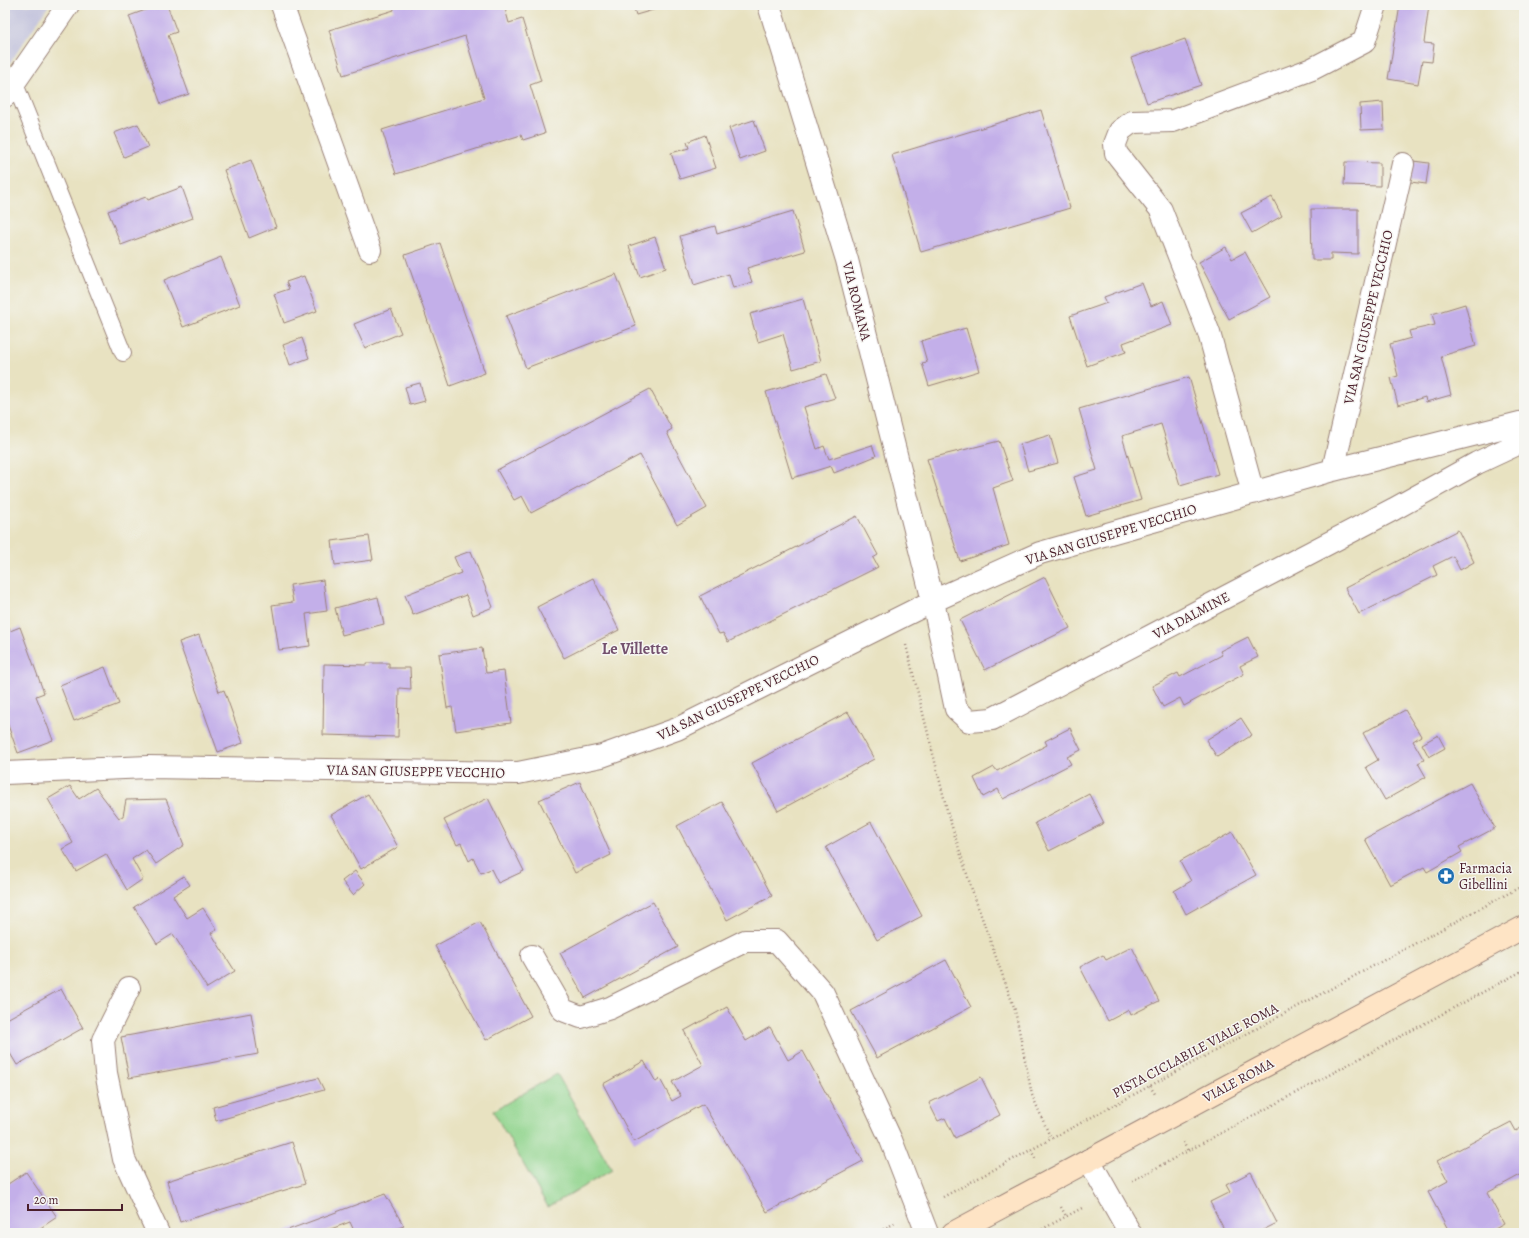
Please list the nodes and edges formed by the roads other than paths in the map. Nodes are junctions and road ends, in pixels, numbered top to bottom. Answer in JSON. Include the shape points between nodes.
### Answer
{"nodes":[{"id":1,"x":68,"y":5,"type":"edge"},
{"id":2,"x":282,"y":5,"type":"edge"},
{"id":3,"x":769,"y":5,"type":"edge"},
{"id":4,"x":1376,"y":5,"type":"edge"},
{"id":5,"x":10,"y":90,"type":"edge"},
{"id":6,"x":1402,"y":164,"type":"dead end"},
{"id":7,"x":370,"y":250,"type":"dead end"},
{"id":8,"x":123,"y":353,"type":"dead end"},
{"id":9,"x":1524,"y":422,"type":"edge"},
{"id":10,"x":1524,"y":441,"type":"edge"},
{"id":11,"x":1333,"y":470,"type":"junction"},
{"id":12,"x":1253,"y":493,"type":"junction"},
{"id":13,"x":933,"y":601,"type":"junction"},
{"id":14,"x":5,"y":773,"type":"edge"},
{"id":15,"x":1524,"y":927,"type":"edge"},
{"id":16,"x":532,"y":956,"type":"dead end"},
{"id":17,"x":128,"y":988,"type":"dead end"},
{"id":18,"x":1089,"y":1160,"type":"junction"},
{"id":19,"x":158,"y":1233,"type":"edge"},
{"id":20,"x":927,"y":1233,"type":"edge"},
{"id":21,"x":953,"y":1233,"type":"edge"},
{"id":22,"x":1130,"y":1233,"type":"edge"}],
"edges":[{"from":1,"to":5,"type":"street"},
{"from":2,"to":7,"type":"street"},
{"from":3,"to":13,"type":"street","name":"VIA ROMANA","via":[[847,260]]},
{"from":4,"to":12,"type":"street","via":[[1364,42],[1312,69],[1173,121],[1132,122],[1120,131],[1115,144],[1116,153],[1161,210],[1209,334]]},
{"from":5,"to":8,"type":"lane"},
{"from":6,"to":11,"type":"street","name":"VIA SAN GIUSEPPE VECCHIO"},
{"from":9,"to":11,"type":"street","name":"VIA SAN GIUSEPPE VECCHIO"},
{"from":10,"to":13,"type":"street","name":"VIA DALMINE","via":[[1477,463],[1387,513],[992,719],[969,721],[956,709]]},
{"from":11,"to":12,"type":"street","name":"VIA SAN GIUSEPPE VECCHIO"},
{"from":12,"to":13,"type":"street","name":"VIA SAN GIUSEPPE VECCHIO","via":[[1040,553]]},
{"from":13,"to":14,"type":"street","name":"VIA SAN GIUSEPPE VECCHIO","via":[[676,729],[602,756],[518,773],[148,768]]},
{"from":15,"to":18,"type":"main road","name":"VIALE ROMA"},
{"from":16,"to":20,"type":"street","via":[[563,1010],[581,1017],[610,1008],[745,941],[777,941],[823,993],[891,1140]]},
{"from":17,"to":19,"type":"street","via":[[103,1040],[106,1073],[124,1159]]},
{"from":18,"to":21,"type":"main road","name":"VIALE ROMA"},
{"from":18,"to":22,"type":"street"}]}
